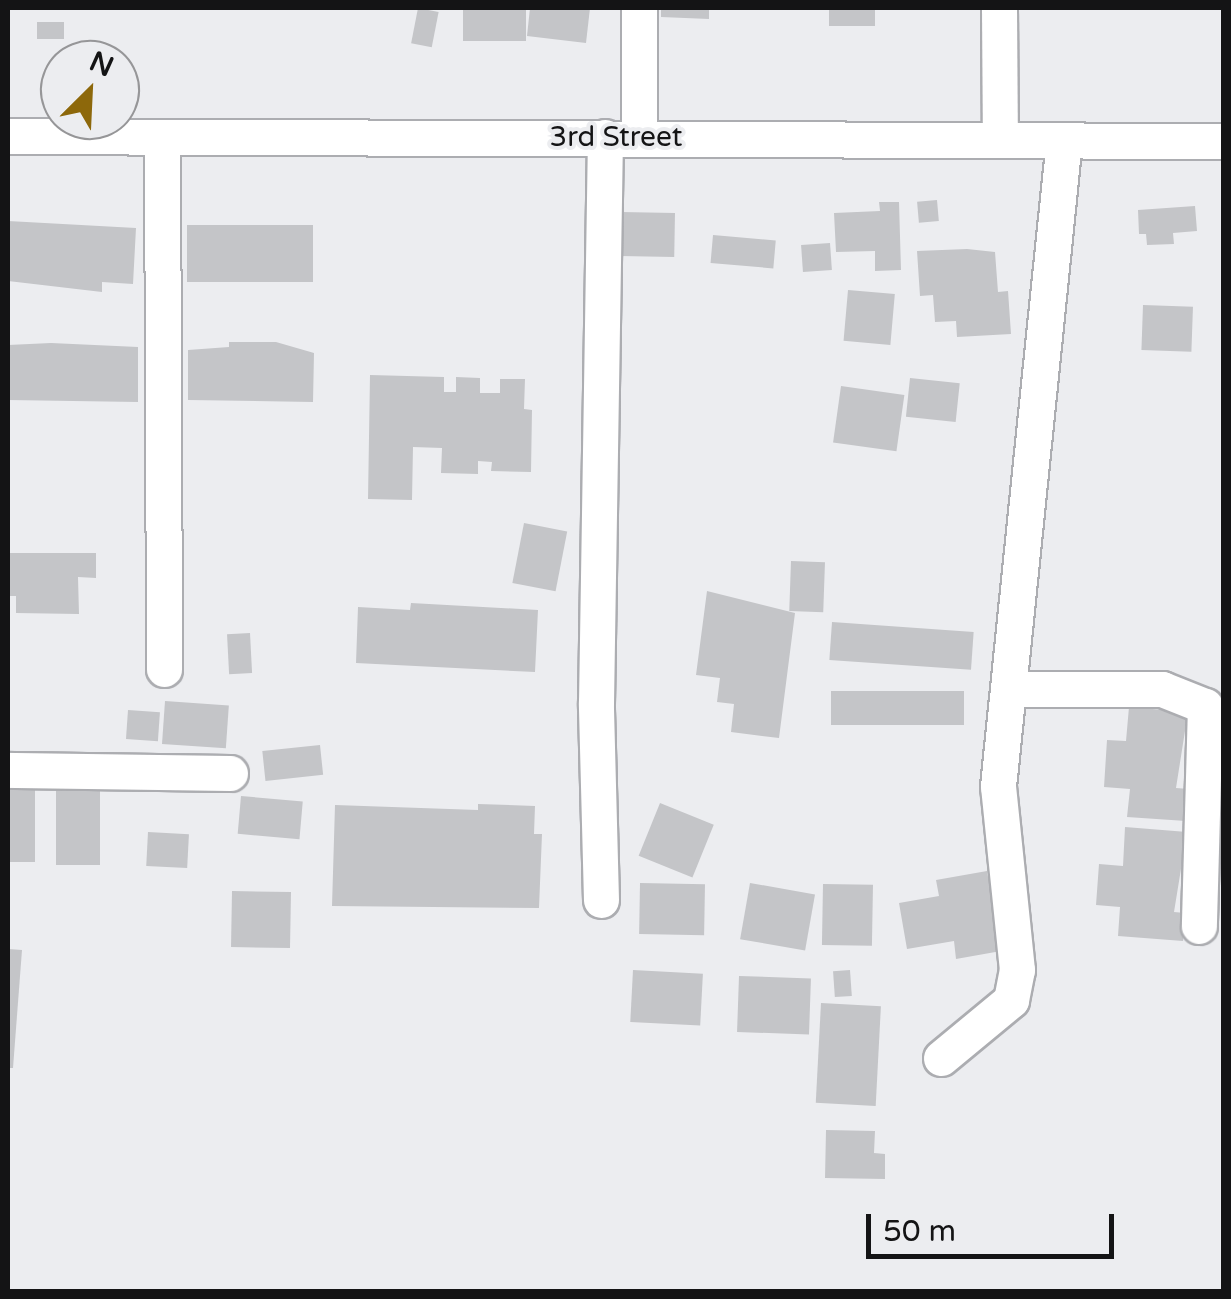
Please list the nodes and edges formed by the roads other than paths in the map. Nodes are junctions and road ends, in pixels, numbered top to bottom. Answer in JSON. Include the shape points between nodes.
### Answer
{"nodes":[{"id":1,"x":639,"y":8,"type":"edge"},
{"id":2,"x":999,"y":8,"type":"edge"},
{"id":3,"x":8,"y":136,"type":"edge"},
{"id":4,"x":162,"y":137,"type":"junction"},
{"id":5,"x":622,"y":137,"type":"junction"},
{"id":6,"x":1000,"y":138,"type":"junction"},
{"id":7,"x":1064,"y":140,"type":"junction"},
{"id":8,"x":1224,"y":141,"type":"edge"},
{"id":9,"x":164,"y":668,"type":"dead end"},
{"id":10,"x":1008,"y":690,"type":"junction"},
{"id":11,"x":8,"y":770,"type":"edge"},
{"id":12,"x":230,"y":773,"type":"dead end"},
{"id":13,"x":600,"y":900,"type":"dead end"},
{"id":14,"x":1199,"y":926,"type":"dead end"},
{"id":15,"x":941,"y":1058,"type":"dead end"}],
"edges":[{"from":1,"to":5,"type":"street"},
{"from":2,"to":6,"type":"street"},
{"from":3,"to":4,"type":"street","name":"3rd Street"},
{"from":4,"to":5,"type":"street","name":"3rd Street"},
{"from":4,"to":9,"type":"street"},
{"from":5,"to":6,"type":"street","name":"3rd Street"},
{"from":5,"to":13,"type":"street","via":[[596,703]]},
{"from":6,"to":7,"type":"street","name":"3rd Street"},
{"from":7,"to":8,"type":"street","name":"3rd Street"},
{"from":7,"to":10,"type":"street"},
{"from":10,"to":14,"type":"street","via":[[1162,689],[1205,706]]},
{"from":10,"to":15,"type":"street","via":[[998,786],[1017,970],[1011,1000]]},
{"from":11,"to":12,"type":"street"}]}
